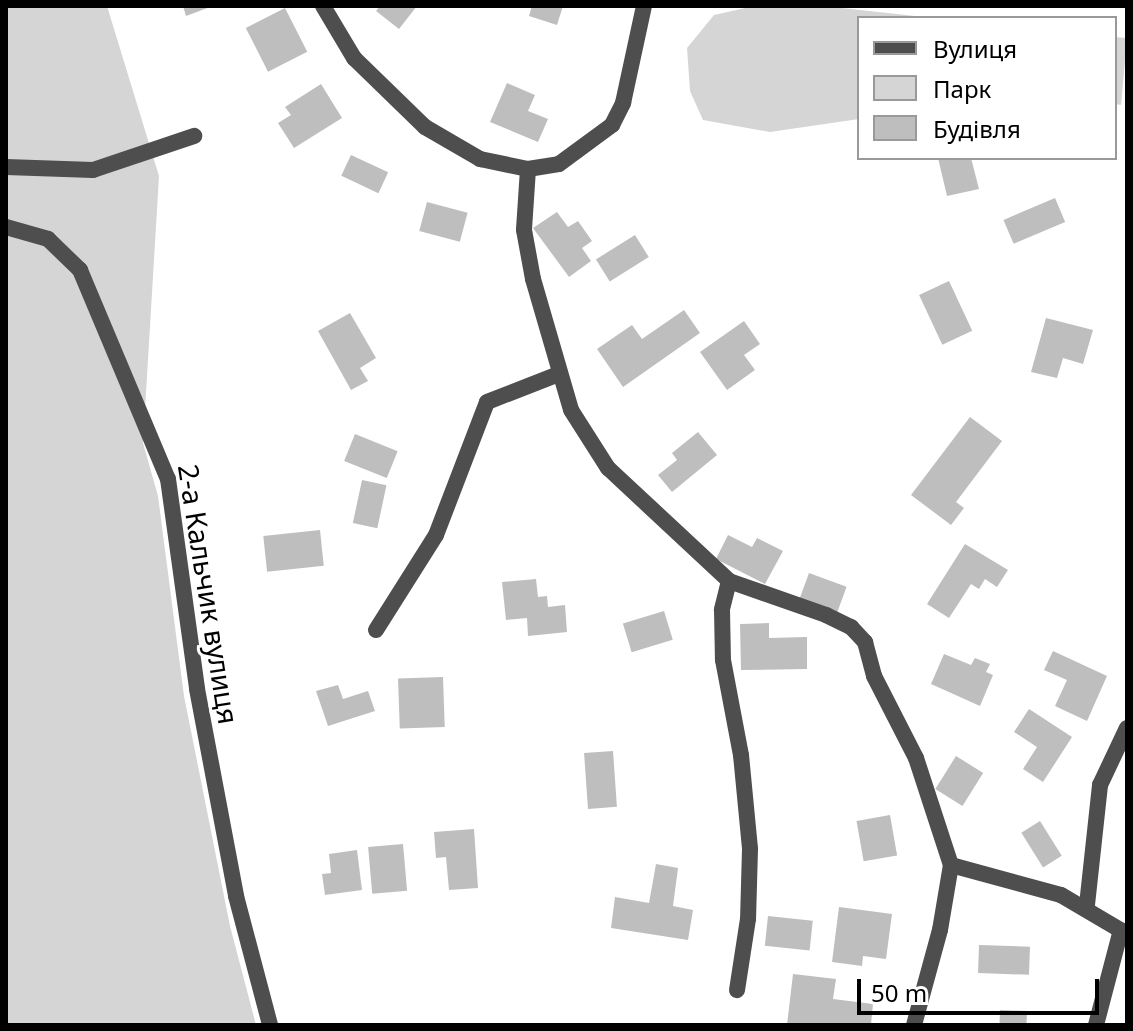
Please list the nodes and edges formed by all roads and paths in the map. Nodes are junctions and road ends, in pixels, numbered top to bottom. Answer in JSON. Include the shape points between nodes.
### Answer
{"nodes":[{"id":1,"x":323,"y":6,"type":"edge"},
{"id":2,"x":644,"y":6,"type":"edge"},
{"id":3,"x":194,"y":136,"type":"dead end"},
{"id":4,"x":6,"y":167,"type":"edge"},
{"id":5,"x":528,"y":169,"type":"junction"},
{"id":6,"x":6,"y":227,"type":"edge"},
{"id":7,"x":559,"y":374,"type":"junction"},
{"id":8,"x":729,"y":581,"type":"junction"},
{"id":9,"x":376,"y":630,"type":"dead end"},
{"id":10,"x":1127,"y":728,"type":"edge"},
{"id":11,"x":951,"y":865,"type":"junction"},
{"id":12,"x":1087,"y":905,"type":"junction"},
{"id":13,"x":1124,"y":932,"type":"edge"},
{"id":14,"x":737,"y":990,"type":"dead end"},
{"id":15,"x":270,"y":1025,"type":"edge"},
{"id":16,"x":914,"y":1025,"type":"edge"},
{"id":17,"x":1096,"y":1025,"type":"edge"}],
"edges":[{"from":1,"to":5,"type":"street","via":[[354,58],[425,127],[480,159]]},
{"from":2,"to":5,"type":"street","via":[[623,103],[612,125],[559,164]]},
{"from":3,"to":4,"type":"street","via":[[101,168]]},
{"from":5,"to":7,"type":"street","via":[[524,230]]},
{"from":6,"to":15,"type":"street","name":"2-а Кальчик вулиця","via":[[48,239],[80,270],[152,432],[171,492],[197,689],[236,896]]},
{"from":7,"to":8,"type":"street","via":[[581,431],[608,468]]},
{"from":7,"to":9,"type":"street","via":[[487,402],[436,535]]},
{"from":8,"to":11,"type":"street","via":[[826,615],[851,627],[865,642],[874,676],[916,758]]},
{"from":8,"to":14,"type":"street","via":[[722,610],[723,660],[741,755],[750,849],[748,919]]},
{"from":10,"to":12,"type":"street","via":[[1100,785]]},
{"from":11,"to":12,"type":"street"},
{"from":11,"to":16,"type":"street"},
{"from":12,"to":13,"type":"street"},
{"from":13,"to":17,"type":"street"}]}
